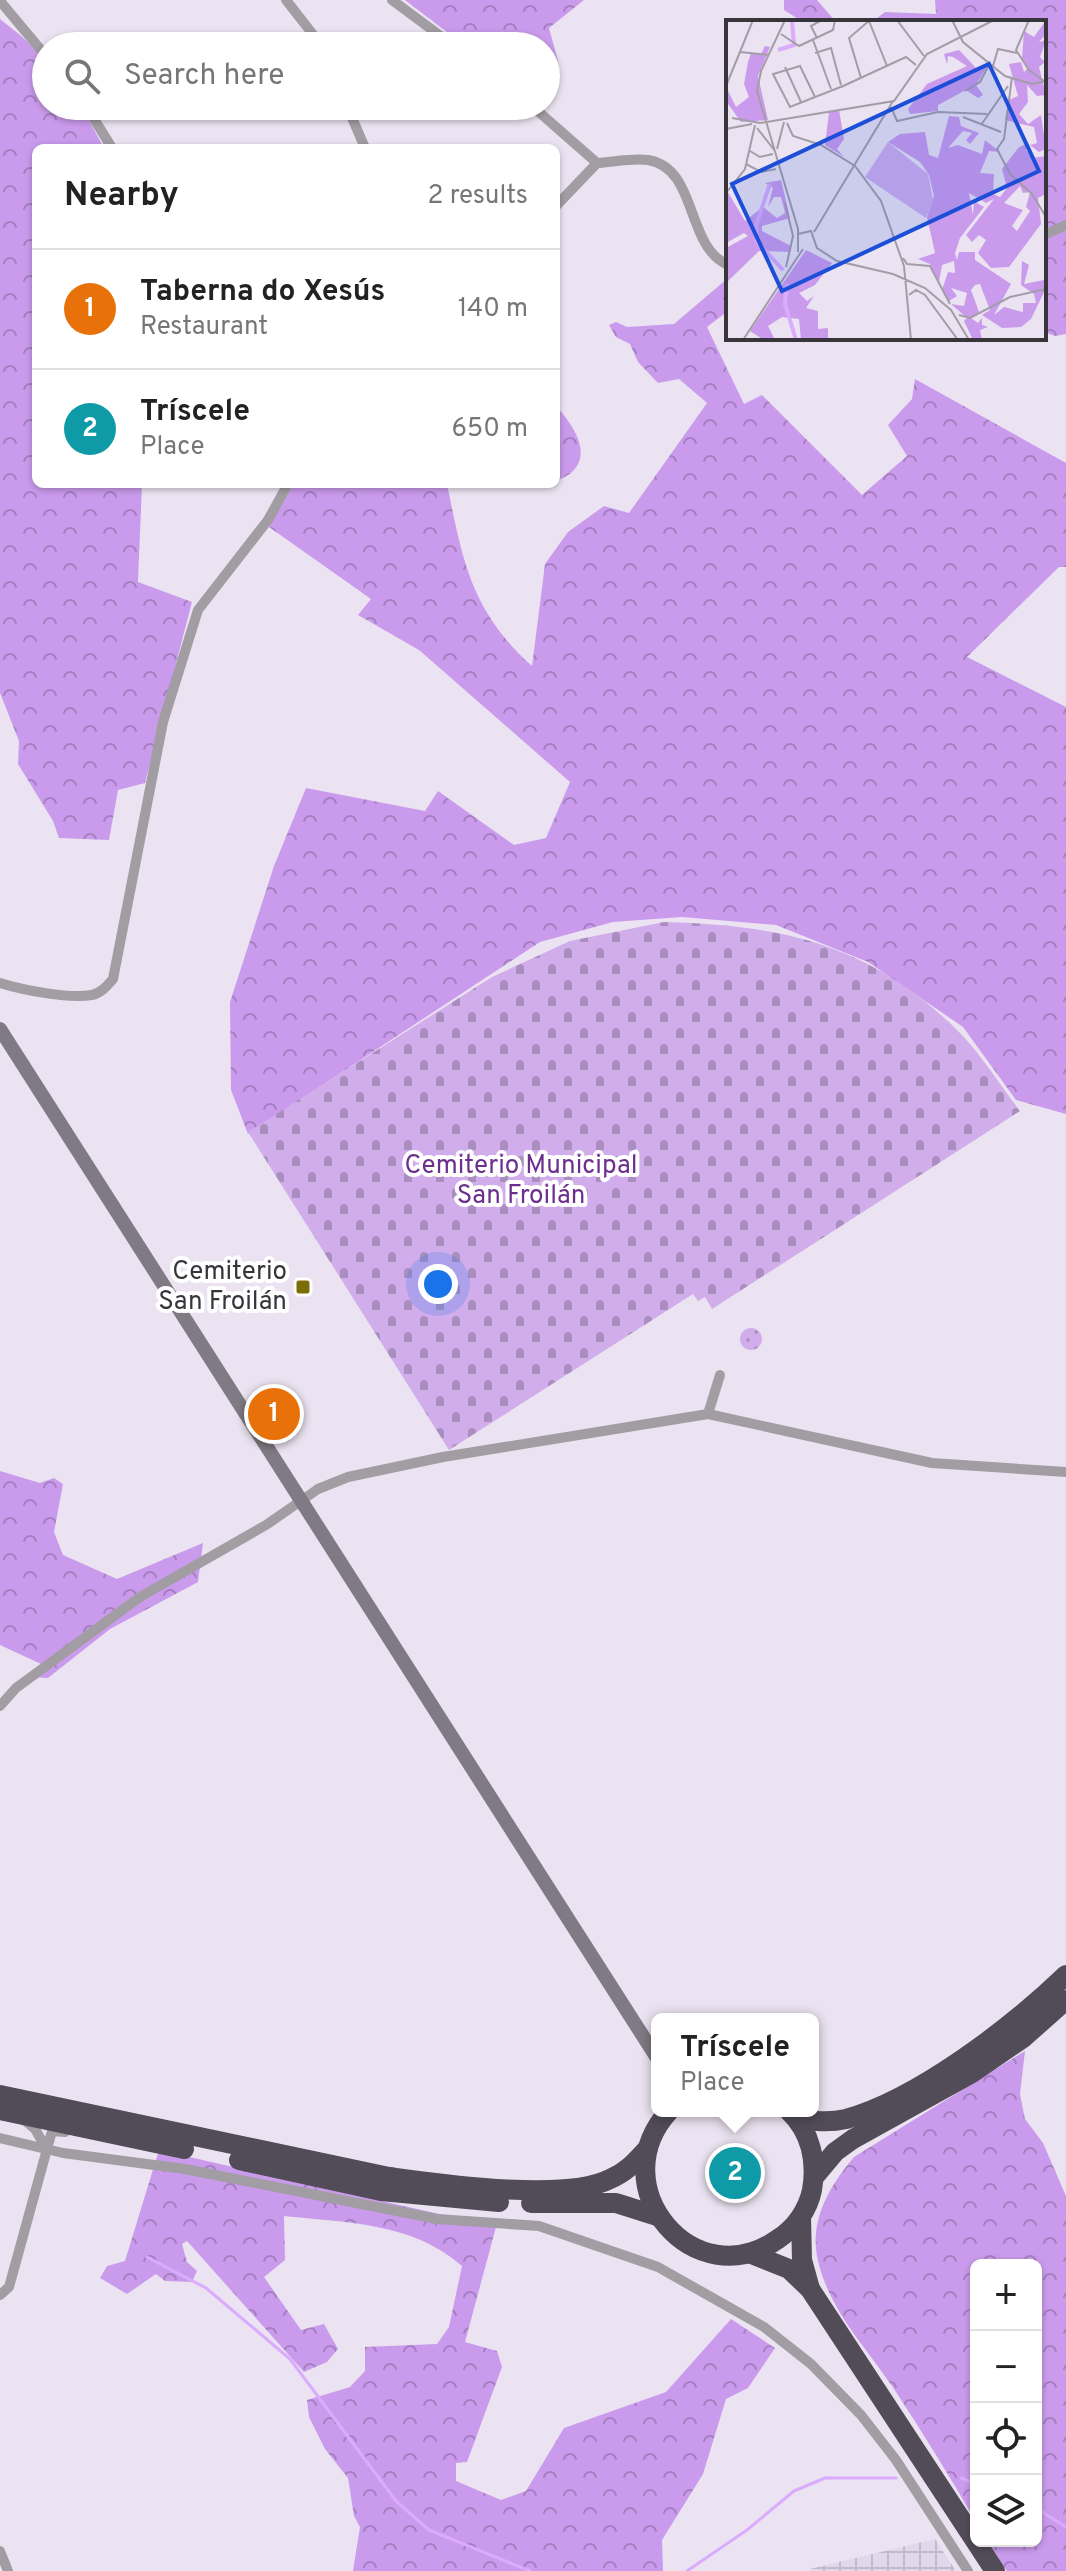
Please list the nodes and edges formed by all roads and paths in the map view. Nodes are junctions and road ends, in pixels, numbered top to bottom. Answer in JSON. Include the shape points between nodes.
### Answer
{"nodes":[{"id":1,"x":286,"y":0,"type":"edge"},
{"id":2,"x":392,"y":0,"type":"edge"},
{"id":3,"x":0,"y":1,"type":"edge"},
{"id":4,"x":311,"y":32,"type":"edge"},
{"id":5,"x":435,"y":32,"type":"edge"},
{"id":6,"x":32,"y":39,"type":"edge"},
{"id":7,"x":95,"y":120,"type":"edge"},
{"id":8,"x":353,"y":120,"type":"edge"},
{"id":9,"x":548,"y":120,"type":"edge"},
{"id":10,"x":110,"y":144,"type":"edge"},
{"id":11,"x":363,"y":144,"type":"edge"},
{"id":12,"x":597,"y":163,"type":"junction"},
{"id":13,"x":560,"y":202,"type":"edge"},
{"id":14,"x":1066,"y":225,"type":"edge"},
{"id":15,"x":1046,"y":234,"type":"edge"},
{"id":16,"x":726,"y":264,"type":"edge"},
{"id":17,"x":286,"y":488,"type":"edge"},
{"id":18,"x":0,"y":983,"type":"edge"},
{"id":19,"x":0,"y":1029,"type":"edge"},
{"id":20,"x":720,"y":1375,"type":"dead end"},
{"id":21,"x":708,"y":1414,"type":"junction"},
{"id":22,"x":1066,"y":1472,"type":"edge"},
{"id":23,"x":304,"y":1499,"type":"junction"},
{"id":24,"x":0,"y":1706,"type":"edge"},
{"id":25,"x":1066,"y":1975,"type":"edge"},
{"id":26,"x":1066,"y":2000,"type":"edge"},
{"id":27,"x":651,"y":2045,"type":"edge"},
{"id":28,"x":3,"y":2106,"type":"edge"},
{"id":29,"x":663,"y":2117,"type":"edge"},
{"id":30,"x":794,"y":2117,"type":"edge"},
{"id":31,"x":803,"y":2117,"type":"edge"},
{"id":32,"x":107,"y":2132,"type":"junction"},
{"id":33,"x":0,"y":2138,"type":"edge"},
{"id":34,"x":46,"y":2148,"type":"junction"},
{"id":35,"x":648,"y":2148,"type":"junction"},
{"id":36,"x":814,"y":2177,"type":"junction"},
{"id":37,"x":657,"y":2216,"type":"junction"},
{"id":38,"x":801,"y":2217,"type":"junction"},
{"id":39,"x":749,"y":2253,"type":"junction"},
{"id":40,"x":810,"y":2289,"type":"junction"},
{"id":41,"x":0,"y":2295,"type":"edge"},
{"id":42,"x":0,"y":2551,"type":"edge"},
{"id":43,"x":8,"y":2571,"type":"edge"},
{"id":44,"x":968,"y":2571,"type":"edge"},
{"id":45,"x":995,"y":2571,"type":"edge"}],
"edges":[{"from":1,"to":4,"type":"street"},
{"from":2,"to":5,"type":"street"},
{"from":3,"to":6,"type":"street"},
{"from":7,"to":10,"type":"street"},
{"from":8,"to":11,"type":"street"},
{"from":9,"to":12,"type":"street"},
{"from":12,"to":13,"type":"street"},
{"from":12,"to":16,"type":"street","via":[[650,160],[666,169],[680,183],[712,255]]},
{"from":14,"to":15,"type":"street"},
{"from":17,"to":18,"type":"street","via":[[268,520],[198,610],[163,722],[113,979],[91,995],[22,990]]},
{"from":19,"to":23,"type":"street"},
{"from":20,"to":21,"type":"street"},
{"from":21,"to":22,"type":"street","via":[[901,1458]]},
{"from":21,"to":23,"type":"street","via":[[443,1457],[348,1477]]},
{"from":23,"to":24,"type":"street","via":[[140,1597],[16,1688]]},
{"from":23,"to":27,"type":"street"},
{"from":25,"to":31,"type":"highway","via":[[1001,2030],[900,2096],[847,2119]]},
{"from":26,"to":36,"type":"highway","via":[[972,2073],[853,2139]]},
{"from":28,"to":32,"type":"highway"},
{"from":28,"to":34,"type":"street","via":[[35,2129]]},
{"from":28,"to":35,"type":"highway","via":[[440,2184],[549,2190],[607,2181],[631,2168]]},
{"from":29,"to":35,"type":"highway"},
{"from":30,"to":36,"type":"highway","via":[[813,2156]]},
{"from":32,"to":34,"type":"street","via":[[52,2131]]},
{"from":32,"to":37,"type":"highway","via":[[407,2195],[508,2203],[616,2203]]},
{"from":33,"to":34,"type":"street"},
{"from":34,"to":41,"type":"street","via":[[9,2287]]},
{"from":34,"to":44,"type":"street","via":[[185,2169],[437,2219],[539,2226],[658,2267],[764,2327],[811,2364],[896,2460]]},
{"from":35,"to":37,"type":"highway","via":[[644,2171]]},
{"from":36,"to":38,"type":"highway"},
{"from":37,"to":39,"type":"highway","via":[[697,2250],[723,2256]]},
{"from":38,"to":39,"type":"highway","via":[[787,2234]]},
{"from":38,"to":40,"type":"highway","via":[[802,2260]]},
{"from":39,"to":40,"type":"highway","via":[[789,2269]]},
{"from":40,"to":45,"type":"highway"},
{"from":42,"to":43,"type":"street"}]}
